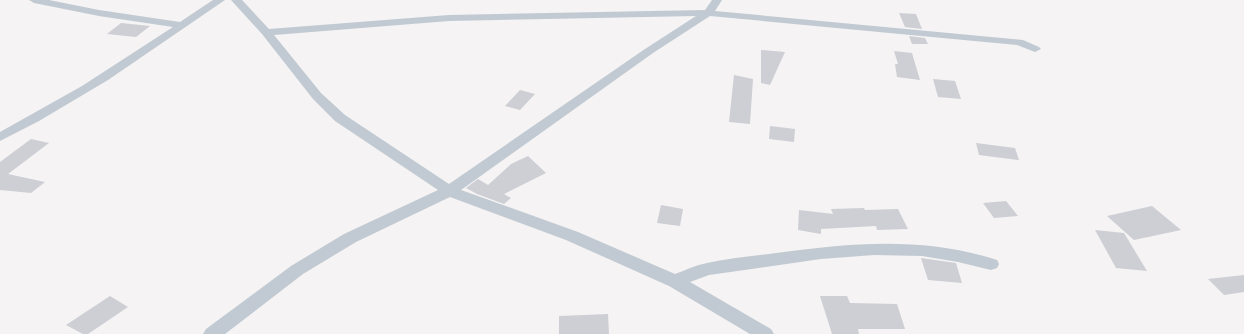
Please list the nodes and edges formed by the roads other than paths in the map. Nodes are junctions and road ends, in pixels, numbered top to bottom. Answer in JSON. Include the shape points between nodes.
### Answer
{"nodes":[{"id":1,"x":34,"y":0,"type":"edge"},
{"id":2,"x":220,"y":0,"type":"edge"},
{"id":3,"x":236,"y":0,"type":"edge"},
{"id":4,"x":717,"y":0,"type":"edge"},
{"id":5,"x":708,"y":12,"type":"junction"},
{"id":6,"x":180,"y":25,"type":"junction"},
{"id":7,"x":266,"y":32,"type":"junction"},
{"id":8,"x":1035,"y":49,"type":"dead end"},
{"id":9,"x":0,"y":137,"type":"edge"},
{"id":10,"x":449,"y":191,"type":"junction"},
{"id":11,"x":991,"y":264,"type":"dead end"},
{"id":12,"x":675,"y":281,"type":"junction"},
{"id":13,"x":212,"y":334,"type":"edge"},
{"id":14,"x":765,"y":334,"type":"edge"}],
"edges":[{"from":1,"to":6,"type":"street"},
{"from":2,"to":6,"type":"street"},
{"from":3,"to":7,"type":"street"},
{"from":4,"to":5,"type":"street"},
{"from":5,"to":7,"type":"street","via":[[449,18]]},
{"from":5,"to":8,"type":"street","via":[[1019,42]]},
{"from":5,"to":10,"type":"street"},
{"from":6,"to":9,"type":"street","via":[[136,57]]},
{"from":7,"to":10,"type":"street","via":[[317,96],[340,118]]},
{"from":10,"to":12,"type":"street","via":[[572,236]]},
{"from":10,"to":13,"type":"street","via":[[350,238],[297,270]]},
{"from":11,"to":12,"type":"street","via":[[922,250],[874,249],[821,253],[707,269]]},
{"from":12,"to":14,"type":"street"}]}
